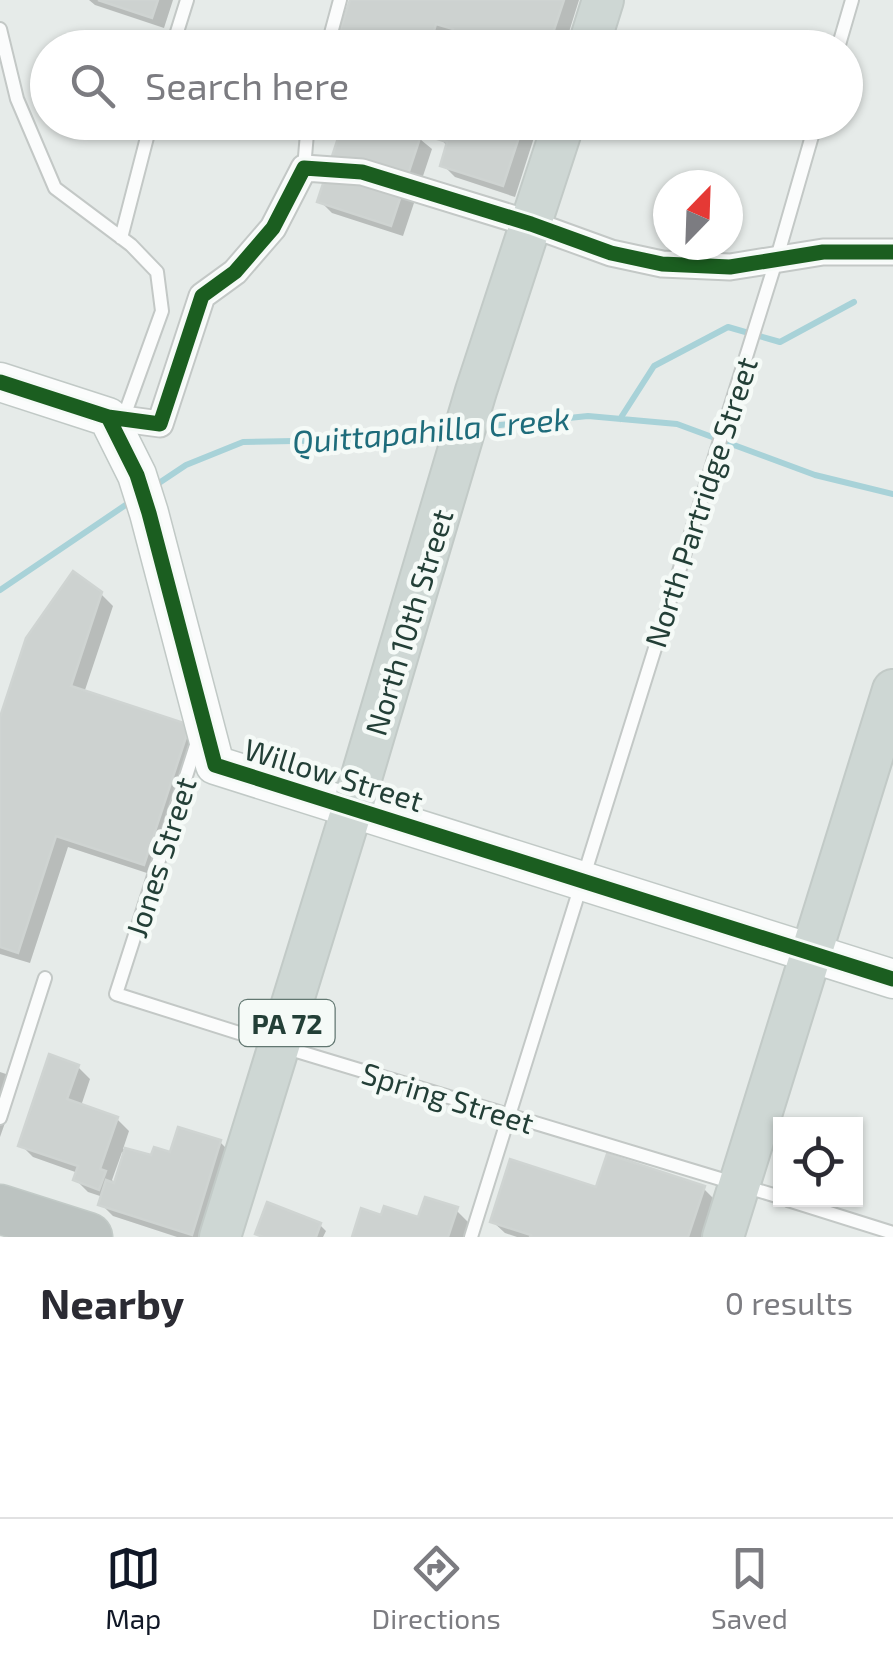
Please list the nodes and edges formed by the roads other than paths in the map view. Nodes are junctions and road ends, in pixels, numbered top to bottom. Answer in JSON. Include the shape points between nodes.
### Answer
{"nodes":[{"id":1,"x":187,"y":0,"type":"edge"},
{"id":2,"x":340,"y":0,"type":"edge"},
{"id":3,"x":603,"y":0,"type":"edge"},
{"id":4,"x":852,"y":0,"type":"edge"},
{"id":5,"x":0,"y":28,"type":"edge"},
{"id":6,"x":178,"y":30,"type":"edge"},
{"id":7,"x":332,"y":30,"type":"edge"},
{"id":8,"x":594,"y":30,"type":"edge"},
{"id":9,"x":843,"y":30,"type":"edge"},
{"id":10,"x":30,"y":128,"type":"edge"},
{"id":11,"x":35,"y":140,"type":"edge"},
{"id":12,"x":146,"y":140,"type":"edge"},
{"id":13,"x":306,"y":140,"type":"edge"},
{"id":14,"x":558,"y":140,"type":"edge"},
{"id":15,"x":811,"y":140,"type":"edge"},
{"id":16,"x":304,"y":168,"type":"junction"},
{"id":17,"x":532,"y":224,"type":"junction"},
{"id":18,"x":121,"y":238,"type":"junction"},
{"id":19,"x":893,"y":252,"type":"edge"},
{"id":20,"x":776,"y":261,"type":"junction"},
{"id":21,"x":0,"y":382,"type":"edge"},
{"id":22,"x":116,"y":418,"type":"junction"},
{"id":23,"x":893,"y":690,"type":"edge"},
{"id":24,"x":204,"y":720,"type":"junction"},
{"id":25,"x":352,"y":808,"type":"junction"},
{"id":26,"x":581,"y":881,"type":"junction"},
{"id":27,"x":810,"y":953,"type":"junction"},
{"id":28,"x":44,"y":978,"type":"dead end"},
{"id":29,"x":893,"y":979,"type":"edge"},
{"id":30,"x":116,"y":994,"type":"joint"},
{"id":31,"x":280,"y":1046,"type":"junction"},
{"id":32,"x":508,"y":1115,"type":"junction"},
{"id":33,"x":0,"y":1118,"type":"edge"},
{"id":34,"x":739,"y":1184,"type":"junction"},
{"id":35,"x":773,"y":1195,"type":"edge"},
{"id":36,"x":811,"y":1207,"type":"edge"},
{"id":37,"x":0,"y":1209,"type":"edge"},
{"id":38,"x":893,"y":1234,"type":"edge"},
{"id":39,"x":88,"y":1237,"type":"edge"},
{"id":40,"x":220,"y":1237,"type":"edge"},
{"id":41,"x":471,"y":1237,"type":"edge"},
{"id":42,"x":722,"y":1237,"type":"edge"}],
"edges":[{"from":1,"to":6,"type":"lane"},
{"from":2,"to":7,"type":"lane"},
{"from":3,"to":8,"type":"main road"},
{"from":4,"to":9,"type":"lane"},
{"from":5,"to":10,"type":"lane"},
{"from":11,"to":18,"type":"lane","via":[[55,188]]},
{"from":12,"to":18,"type":"lane"},
{"from":13,"to":16,"type":"lane"},
{"from":14,"to":17,"type":"main road","name":"North 10th Street","number":"PA 72"},
{"from":15,"to":20,"type":"lane","name":"North Partridge Street"},
{"from":16,"to":17,"type":"street","via":[[362,172]]},
{"from":16,"to":22,"type":"street","via":[[274,228],[235,272],[202,296],[160,424]]},
{"from":17,"to":20,"type":"street","via":[[611,254],[662,264]]},
{"from":17,"to":25,"type":"main road","name":"North 10th Street","number":"PA 72"},
{"from":18,"to":22,"type":"lane","via":[[157,272],[162,311]]},
{"from":19,"to":20,"type":"street","via":[[823,252]]},
{"from":20,"to":26,"type":"lane","name":"North Partridge Street"},
{"from":21,"to":22,"type":"street"},
{"from":22,"to":24,"type":"street","name":"Willow Street","via":[[149,513]]},
{"from":23,"to":27,"type":"main road"},
{"from":24,"to":25,"type":"street","name":"Willow Street","via":[[214,765]]},
{"from":24,"to":30,"type":"lane","name":"Jones Street"},
{"from":25,"to":26,"type":"street","name":"Willow Street"},
{"from":25,"to":31,"type":"main road","name":"North 10th Street","number":"PA 72"},
{"from":26,"to":27,"type":"street","name":"Willow Street"},
{"from":26,"to":32,"type":"lane","name":"North Partridge Street"},
{"from":27,"to":29,"type":"street","name":"Willow Street"},
{"from":27,"to":34,"type":"main road"},
{"from":28,"to":33,"type":"lane"},
{"from":30,"to":31,"type":"lane","name":"Spring Street"},
{"from":31,"to":32,"type":"lane","name":"Spring Street"},
{"from":31,"to":40,"type":"main road","name":"North 10th Street","number":"PA 72"},
{"from":32,"to":34,"type":"lane","name":"Spring Street"},
{"from":32,"to":41,"type":"lane","name":"North Partridge Street"},
{"from":34,"to":35,"type":"lane","name":"Spring Street"},
{"from":34,"to":42,"type":"main road"},
{"from":36,"to":38,"type":"lane","name":"Spring Street"},
{"from":37,"to":39,"type":"highway"}]}
